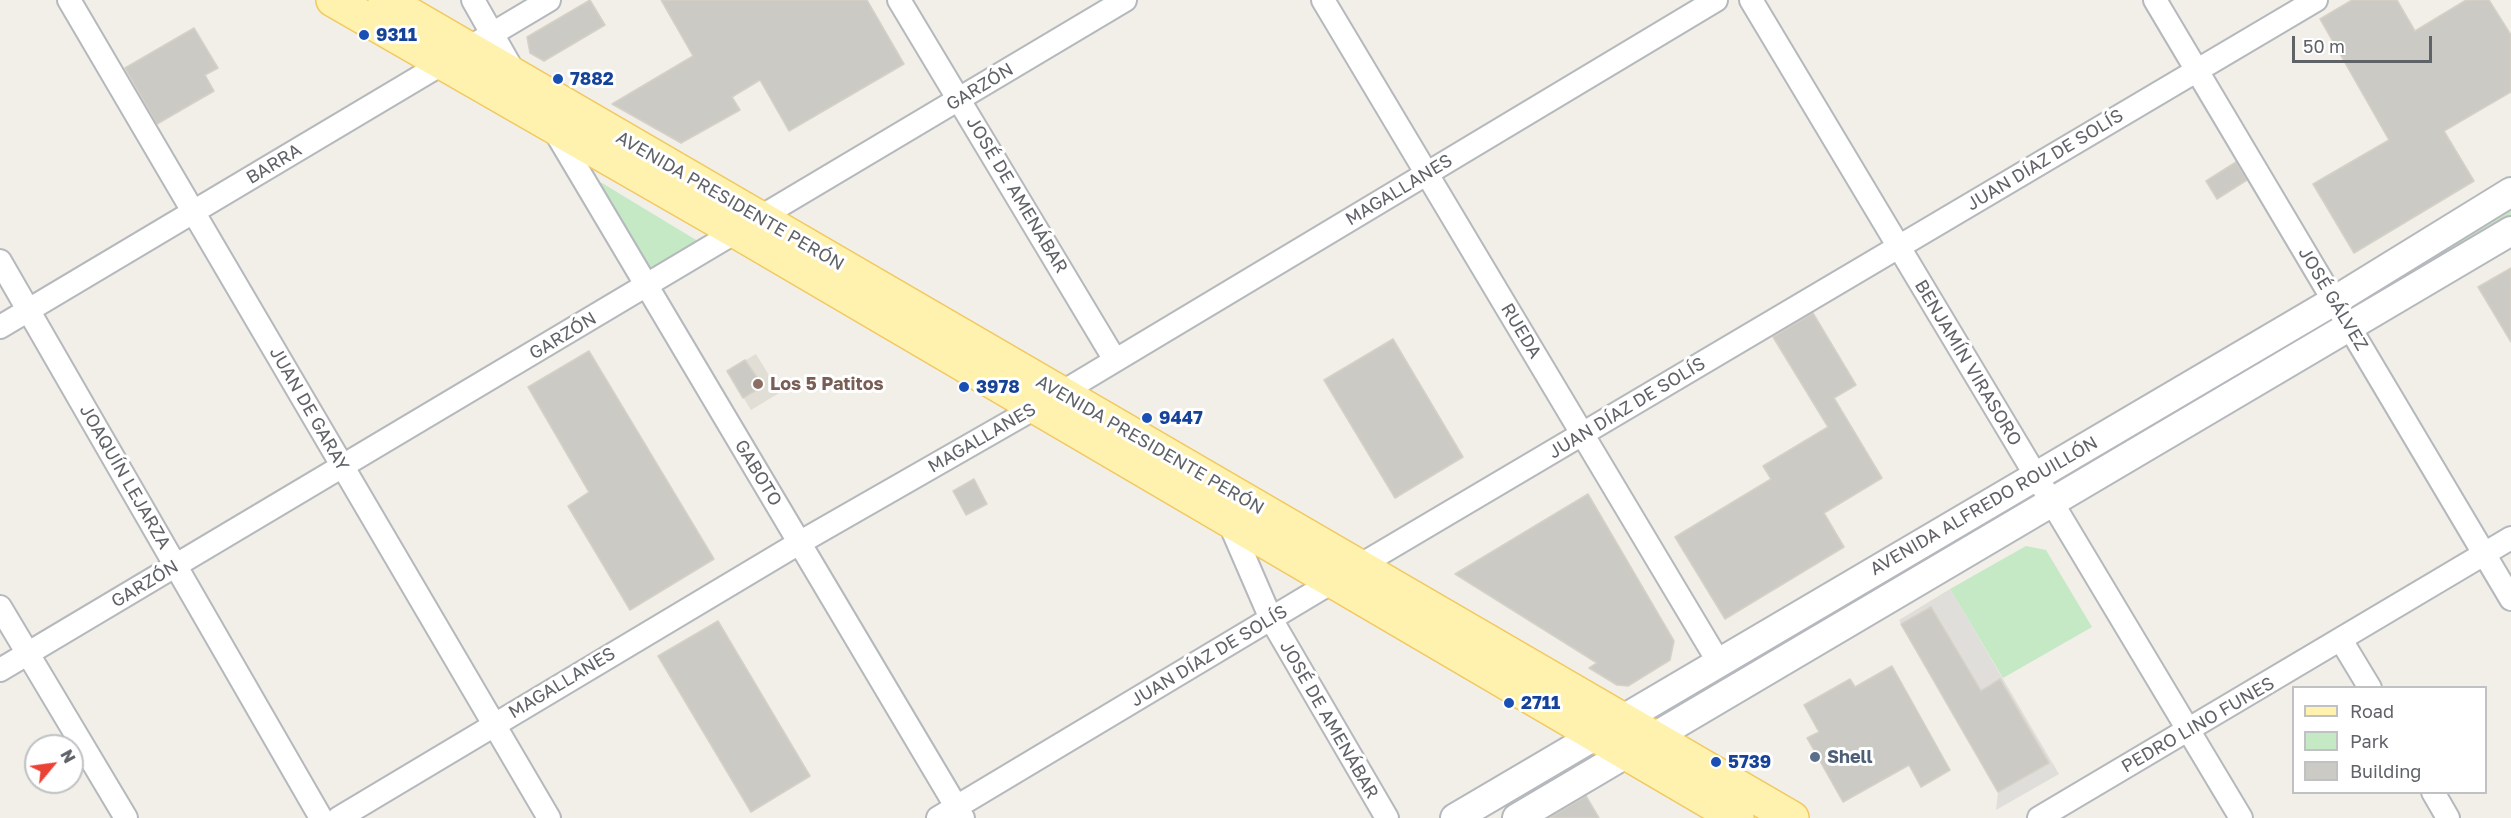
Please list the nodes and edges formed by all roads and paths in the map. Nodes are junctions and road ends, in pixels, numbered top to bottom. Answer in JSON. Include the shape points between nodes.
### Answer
{"nodes":[{"id":1,"x":69,"y":0,"type":"edge"},
{"id":2,"x":333,"y":0,"type":"edge"},
{"id":3,"x":385,"y":0,"type":"edge"},
{"id":4,"x":473,"y":0,"type":"edge"},
{"id":5,"x":549,"y":0,"type":"edge"},
{"id":6,"x":899,"y":0,"type":"edge"},
{"id":7,"x":1125,"y":0,"type":"edge"},
{"id":8,"x":1323,"y":0,"type":"edge"},
{"id":9,"x":1716,"y":0,"type":"edge"},
{"id":10,"x":1751,"y":0,"type":"edge"},
{"id":11,"x":2155,"y":0,"type":"edge"},
{"id":12,"x":2316,"y":0,"type":"edge"},
{"id":13,"x":468,"y":49,"type":"junction"},
{"id":14,"x":2197,"y":71,"type":"junction"},
{"id":15,"x":959,"y":99,"type":"junction"},
{"id":16,"x":553,"y":128,"type":"junction"},
{"id":17,"x":1426,"y":173,"type":"junction"},
{"id":18,"x":2511,"y":192,"type":"edge"},
{"id":19,"x":193,"y":212,"type":"junction"},
{"id":20,"x":749,"y":225,"type":"junction"},
{"id":21,"x":2511,"y":231,"type":"edge"},
{"id":22,"x":1899,"y":247,"type":"junction"},
{"id":23,"x":0,"y":261,"type":"edge"},
{"id":24,"x":647,"y":286,"type":"junction"},
{"id":25,"x":2334,"y":301,"type":"junction"},
{"id":26,"x":28,"y":310,"type":"junction"},
{"id":27,"x":0,"y":327,"type":"edge"},
{"id":28,"x":2349,"y":327,"type":"junction"},
{"id":29,"x":1115,"y":360,"type":"junction"},
{"id":30,"x":1047,"y":401,"type":"junction"},
{"id":31,"x":1582,"y":434,"type":"junction"},
{"id":32,"x":343,"y":467,"type":"junction"},
{"id":33,"x":2036,"y":476,"type":"junction"},
{"id":34,"x":2052,"y":502,"type":"junction"},
{"id":35,"x":1229,"y":522,"type":"junction"},
{"id":36,"x":2511,"y":538,"type":"edge"},
{"id":37,"x":799,"y":543,"type":"junction"},
{"id":38,"x":2484,"y":554,"type":"junction"},
{"id":39,"x":176,"y":566,"type":"junction"},
{"id":40,"x":1345,"y":574,"type":"junction"},
{"id":41,"x":2511,"y":599,"type":"edge"},
{"id":42,"x":0,"y":607,"type":"edge"},
{"id":43,"x":1271,"y":619,"type":"junction"},
{"id":44,"x":2342,"y":640,"type":"junction"},
{"id":45,"x":28,"y":654,"type":"junction"},
{"id":46,"x":1719,"y":662,"type":"junction"},
{"id":47,"x":0,"y":670,"type":"edge"},
{"id":48,"x":2369,"y":686,"type":"edge"},
{"id":49,"x":494,"y":724,"type":"junction"},
{"id":50,"x":1607,"y":727,"type":"junction"},
{"id":51,"x":2189,"y":731,"type":"junction"},
{"id":52,"x":1640,"y":745,"type":"junction"},
{"id":53,"x":2434,"y":794,"type":"edge"},
{"id":54,"x":953,"y":814,"type":"edge"},
{"id":55,"x":126,"y":818,"type":"edge"},
{"id":56,"x":321,"y":818,"type":"edge"},
{"id":57,"x":339,"y":818,"type":"edge"},
{"id":58,"x":549,"y":818,"type":"edge"},
{"id":59,"x":1387,"y":818,"type":"edge"},
{"id":60,"x":1455,"y":818,"type":"edge"},
{"id":61,"x":1517,"y":818,"type":"edge"},
{"id":62,"x":1737,"y":818,"type":"edge"},
{"id":63,"x":1792,"y":818,"type":"edge"},
{"id":64,"x":2038,"y":818,"type":"edge"},
{"id":65,"x":2241,"y":818,"type":"edge"},
{"id":66,"x":2448,"y":818,"type":"edge"}],
"edges":[{"from":1,"to":19,"type":"street","name":"JUAN DE GARAY"},
{"from":2,"to":13,"type":"main road","name":"AVENIDA PRESIDENTE PERÓN"},
{"from":3,"to":13,"type":"main road","name":"AVENIDA PRESIDENTE PERÓN"},
{"from":4,"to":13,"type":"street"},
{"from":5,"to":13,"type":"street","name":"BARRA"},
{"from":6,"to":15,"type":"street","name":"JOSÉ DE AMENÁBAR"},
{"from":7,"to":15,"type":"street","name":"GARZÓN"},
{"from":8,"to":17,"type":"street","name":"RUEDA"},
{"from":9,"to":17,"type":"street","name":"MAGALLANES"},
{"from":10,"to":22,"type":"street","name":"BENJAMÍN VIRASORO"},
{"from":11,"to":14,"type":"street","name":"JOSÉ GÁLVEZ"},
{"from":12,"to":14,"type":"street","name":"JUAN DÍAZ DE SOLÍS"},
{"from":13,"to":16,"type":"main road","name":"AVENIDA PRESIDENTE PERÓN"},
{"from":13,"to":19,"type":"street","name":"BARRA"},
{"from":13,"to":20,"type":"main road","name":"AVENIDA PRESIDENTE PERÓN"},
{"from":14,"to":22,"type":"street","name":"JUAN DÍAZ DE SOLÍS"},
{"from":14,"to":25,"type":"street","name":"JOSÉ GÁLVEZ"},
{"from":15,"to":20,"type":"street","name":"GARZÓN"},
{"from":15,"to":29,"type":"street","name":"JOSÉ DE AMENÁBAR"},
{"from":16,"to":20,"type":"main road","name":"AVENIDA PRESIDENTE PERÓN"},
{"from":16,"to":24,"type":"street","name":"GABOTO"},
{"from":17,"to":29,"type":"street","name":"MAGALLANES"},
{"from":17,"to":31,"type":"street","name":"RUEDA"},
{"from":18,"to":25,"type":"street","name":"AVENIDA ALFREDO ROUILLÓN"},
{"from":19,"to":26,"type":"street","name":"BARRA"},
{"from":19,"to":32,"type":"street","name":"JUAN DE GARAY"},
{"from":20,"to":24,"type":"street","name":"GARZÓN"},
{"from":20,"to":30,"type":"main road","name":"AVENIDA PRESIDENTE PERÓN"},
{"from":21,"to":28,"type":"street","name":"AVENIDA ALFREDO ROUILLÓN"},
{"from":22,"to":31,"type":"street","name":"JUAN DÍAZ DE SOLÍS"},
{"from":22,"to":33,"type":"street","name":"BENJAMÍN VIRASORO"},
{"from":23,"to":26,"type":"street","name":"JOAQUÍN LEJARZA"},
{"from":24,"to":32,"type":"street","name":"GARZÓN"},
{"from":24,"to":37,"type":"street","name":"GABOTO"},
{"from":25,"to":28,"type":"street","name":"JOSÉ GÁLVEZ"},
{"from":25,"to":33,"type":"street","name":"AVENIDA ALFREDO ROUILLÓN"},
{"from":26,"to":27,"type":"street","name":"BARRA"},
{"from":26,"to":39,"type":"street","name":"JOAQUÍN LEJARZA"},
{"from":28,"to":34,"type":"street","name":"AVENIDA ALFREDO ROUILLÓN"},
{"from":28,"to":38,"type":"street","name":"JOSÉ GÁLVEZ"},
{"from":29,"to":30,"type":"street","name":"MAGALLANES"},
{"from":30,"to":35,"type":"main road","name":"AVENIDA PRESIDENTE PERÓN"},
{"from":30,"to":37,"type":"street","name":"MAGALLANES"},
{"from":30,"to":40,"type":"main road","name":"AVENIDA PRESIDENTE PERÓN"},
{"from":31,"to":40,"type":"street","name":"JUAN DÍAZ DE SOLÍS"},
{"from":31,"to":46,"type":"street","name":"RUEDA"},
{"from":32,"to":39,"type":"street","name":"GARZÓN"},
{"from":32,"to":49,"type":"street","name":"JUAN DE GARAY"},
{"from":33,"to":34,"type":"street","name":"BENJAMÍN VIRASORO"},
{"from":33,"to":46,"type":"street","name":"AVENIDA ALFREDO ROUILLÓN"},
{"from":34,"to":51,"type":"street","name":"BENJAMÍN VIRASORO"},
{"from":34,"to":52,"type":"street","name":"AVENIDA ALFREDO ROUILLÓN"},
{"from":35,"to":40,"type":"main road","name":"AVENIDA PRESIDENTE PERÓN"},
{"from":35,"to":43,"type":"street","name":"JOSÉ DE AMENÁBAR"},
{"from":36,"to":38,"type":"street","name":"PEDRO LINO FUNES"},
{"from":37,"to":49,"type":"street","name":"MAGALLANES"},
{"from":37,"to":54,"type":"street","name":"GABOTO"},
{"from":38,"to":41,"type":"street","name":"JOSÉ GÁLVEZ"},
{"from":38,"to":44,"type":"street","name":"PEDRO LINO FUNES"},
{"from":39,"to":45,"type":"street","name":"GARZÓN"},
{"from":39,"to":56,"type":"street","name":"JOAQUÍN LEJARZA"},
{"from":40,"to":43,"type":"street","name":"JUAN DÍAZ DE SOLÍS"},
{"from":40,"to":50,"type":"main road","name":"AVENIDA PRESIDENTE PERÓN"},
{"from":42,"to":45,"type":"street"},
{"from":43,"to":54,"type":"street","name":"JUAN DÍAZ DE SOLÍS"},
{"from":43,"to":59,"type":"street","name":"JOSÉ DE AMENÁBAR"},
{"from":44,"to":48,"type":"street"},
{"from":44,"to":51,"type":"street","name":"PEDRO LINO FUNES"},
{"from":45,"to":47,"type":"street","name":"GARZÓN"},
{"from":45,"to":55,"type":"street"},
{"from":46,"to":50,"type":"street","name":"AVENIDA ALFREDO ROUILLÓN"},
{"from":49,"to":57,"type":"street","name":"MAGALLANES"},
{"from":49,"to":58,"type":"street","name":"JUAN DE GARAY"},
{"from":50,"to":52,"type":"main road","name":"AVENIDA PRESIDENTE PERÓN"},
{"from":50,"to":60,"type":"street","name":"AVENIDA ALFREDO ROUILLÓN"},
{"from":51,"to":64,"type":"street","name":"PEDRO LINO FUNES"},
{"from":51,"to":65,"type":"street","name":"BENJAMÍN VIRASORO"},
{"from":52,"to":61,"type":"street","name":"AVENIDA ALFREDO ROUILLÓN"},
{"from":52,"to":62,"type":"main road","name":"AVENIDA PRESIDENTE PERÓN"},
{"from":52,"to":63,"type":"main road","name":"AVENIDA PRESIDENTE PERÓN"},
{"from":53,"to":66,"type":"street"}]}
